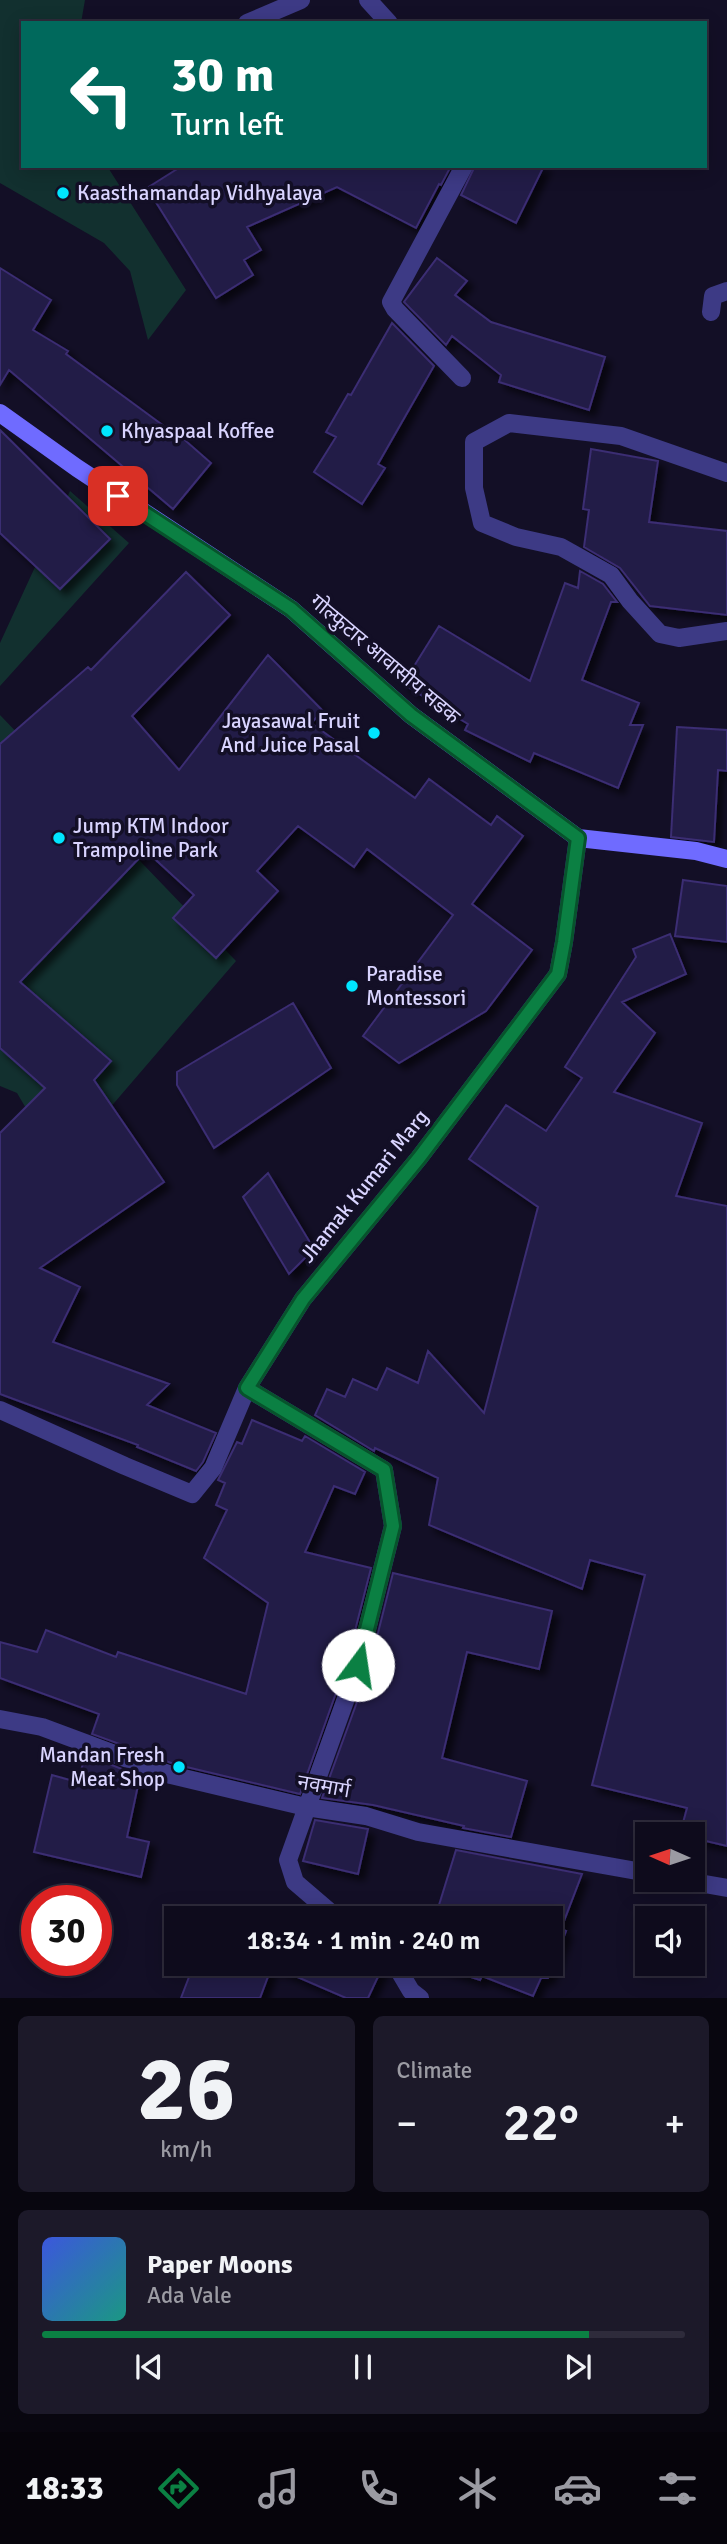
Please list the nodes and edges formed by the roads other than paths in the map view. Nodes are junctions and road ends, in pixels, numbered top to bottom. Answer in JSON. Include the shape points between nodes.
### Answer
{"nodes":[{"id":1,"x":301,"y":0,"type":"edge"},
{"id":2,"x":368,"y":0,"type":"edge"},
{"id":3,"x":252,"y":21,"type":"edge"},
{"id":4,"x":387,"y":21,"type":"edge"},
{"id":5,"x":463,"y":168,"type":"edge"},
{"id":6,"x":727,"y":291,"type":"edge"},
{"id":7,"x":711,"y":312,"type":"dead end"},
{"id":8,"x":462,"y":378,"type":"dead end"},
{"id":9,"x":0,"y":413,"type":"edge"},
{"id":10,"x":727,"y":473,"type":"edge"},
{"id":11,"x":727,"y":631,"type":"edge"},
{"id":12,"x":578,"y":838,"type":"junction"},
{"id":13,"x":727,"y":859,"type":"edge"},
{"id":14,"x":247,"y":1388,"type":"junction"},
{"id":15,"x":0,"y":1410,"type":"edge"},
{"id":16,"x":0,"y":1719,"type":"edge"},
{"id":17,"x":306,"y":1807,"type":"junction"},
{"id":18,"x":635,"y":1871,"type":"edge"},
{"id":19,"x":705,"y":1884,"type":"edge"},
{"id":20,"x":727,"y":1888,"type":"edge"},
{"id":21,"x":323,"y":1906,"type":"edge"},
{"id":22,"x":402,"y":1976,"type":"edge"},
{"id":23,"x":420,"y":1998,"type":"edge"}],
"edges":[{"from":1,"to":3,"type":"street"},
{"from":2,"to":4,"type":"street"},
{"from":5,"to":8,"type":"street","via":[[391,302]]},
{"from":6,"to":7,"type":"street","via":[[713,296]]},
{"from":9,"to":12,"type":"main road","name":"गोल्फुटार आवासीय सडक","via":[[291,609],[411,715]]},
{"from":10,"to":11,"type":"street","via":[[621,436],[509,424],[474,442],[474,488],[482,523],[516,537],[561,547],[611,575],[660,634],[679,638]]},
{"from":12,"to":13,"type":"main road","via":[[696,851]]},
{"from":12,"to":14,"type":"street","name":"Jhamak Kumari Marg","via":[[558,974],[419,1158],[303,1299]]},
{"from":14,"to":15,"type":"street","name":"Jhamak Kumari Marg","via":[[213,1468],[192,1493]]},
{"from":14,"to":17,"type":"street","via":[[384,1470],[393,1526],[358,1665]]},
{"from":16,"to":17,"type":"street","name":"नवमार्ग","via":[[41,1727],[171,1775]]},
{"from":17,"to":18,"type":"street","name":"नवमार्ग"},
{"from":17,"to":21,"type":"street","via":[[288,1860],[295,1882]]},
{"from":19,"to":20,"type":"street"},
{"from":22,"to":23,"type":"street"}]}
